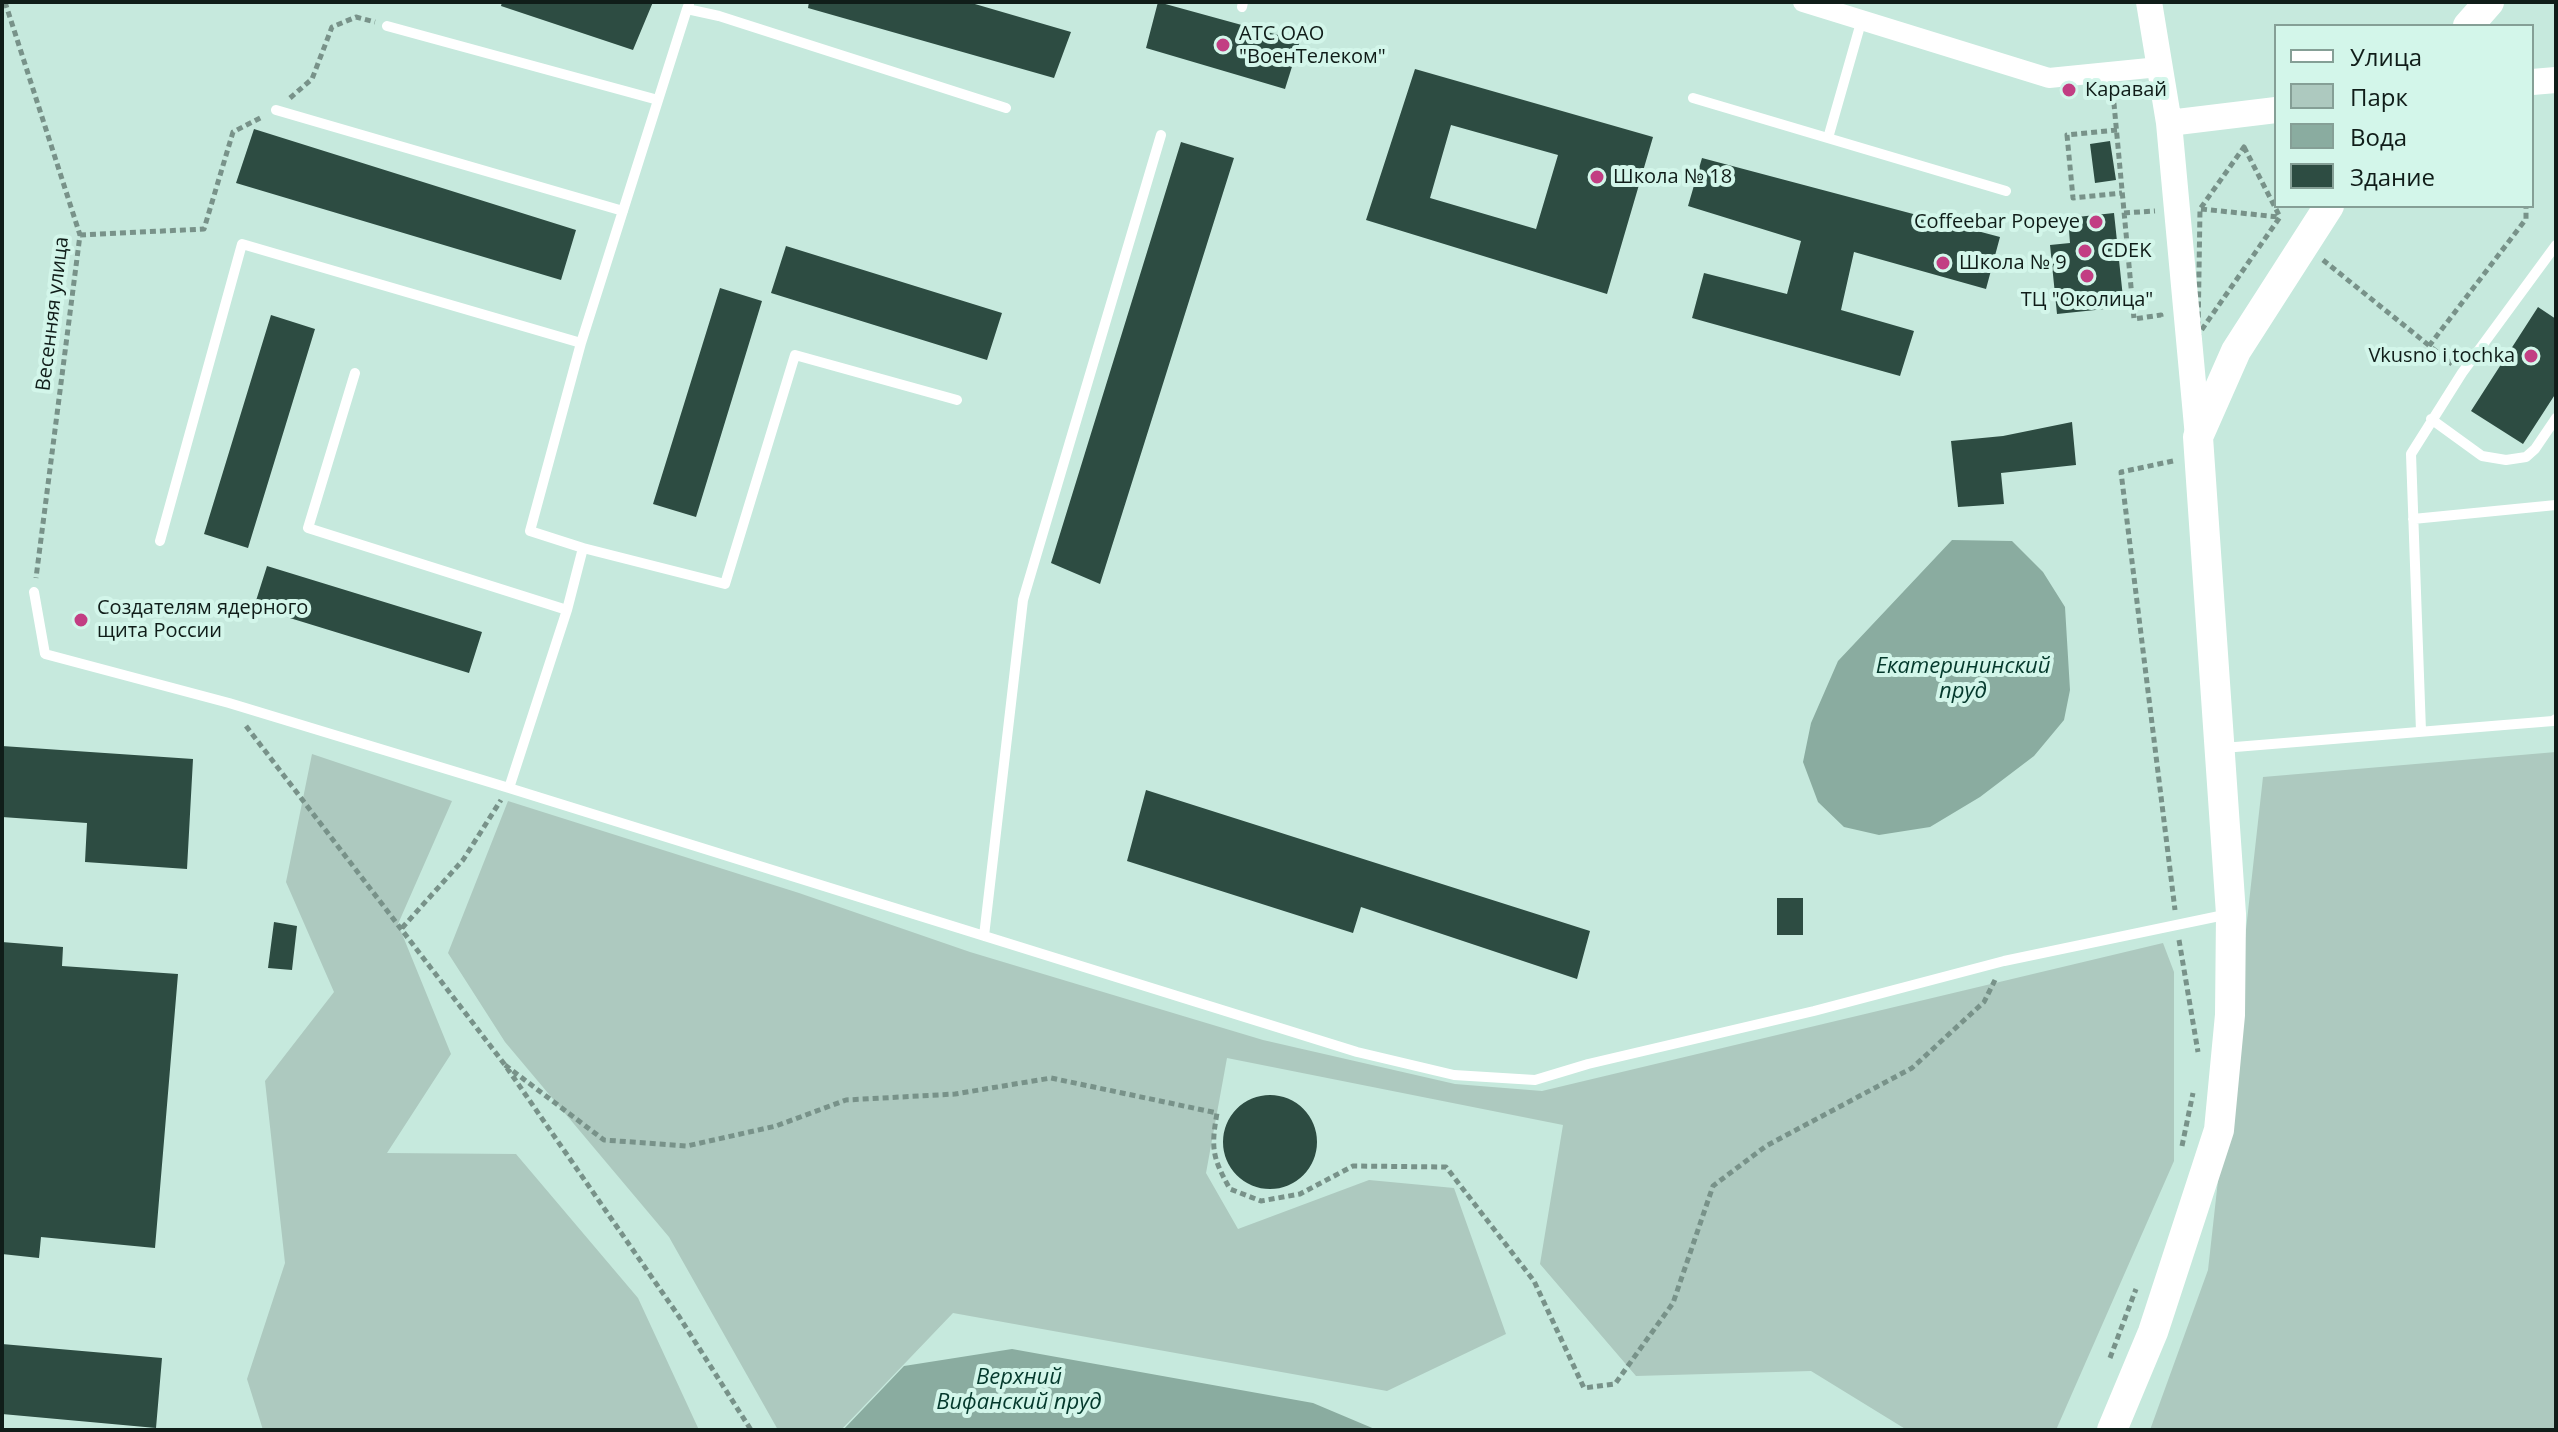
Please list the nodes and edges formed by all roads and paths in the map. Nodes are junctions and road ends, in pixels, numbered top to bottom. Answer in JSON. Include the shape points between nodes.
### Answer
{"nodes":[{"id":1,"x":5,"y":2,"type":"edge"},
{"id":2,"x":1803,"y":2,"type":"edge"},
{"id":3,"x":2149,"y":2,"type":"edge"},
{"id":4,"x":2489,"y":2,"type":"edge"},
{"id":5,"x":688,"y":5,"type":"edge"},
{"id":6,"x":1862,"y":19,"type":"junction"},
{"id":7,"x":2470,"y":24,"type":"edge"},
{"id":8,"x":387,"y":26,"type":"joint"},
{"id":9,"x":2159,"y":67,"type":"junction"},
{"id":10,"x":2111,"y":72,"type":"junction"},
{"id":11,"x":2556,"y":80,"type":"edge"},
{"id":12,"x":2534,"y":82,"type":"edge"},
{"id":13,"x":1693,"y":98,"type":"dead end"},
{"id":14,"x":658,"y":100,"type":"junction"},
{"id":15,"x":1006,"y":108,"type":"dead end"},
{"id":16,"x":276,"y":110,"type":"junction"},
{"id":17,"x":2274,"y":110,"type":"edge"},
{"id":18,"x":2169,"y":123,"type":"junction"},
{"id":19,"x":2117,"y":130,"type":"junction"},
{"id":20,"x":1161,"y":135,"type":"dead end"},
{"id":21,"x":1828,"y":138,"type":"junction"},
{"id":22,"x":2006,"y":191,"type":"dead end"},
{"id":23,"x":2122,"y":193,"type":"junction"},
{"id":24,"x":2274,"y":205,"type":"edge"},
{"id":25,"x":2275,"y":208,"type":"edge"},
{"id":26,"x":2328,"y":208,"type":"edge"},
{"id":27,"x":2526,"y":208,"type":"edge"},
{"id":28,"x":2200,"y":209,"type":"junction"},
{"id":29,"x":623,"y":211,"type":"junction"},
{"id":30,"x":2280,"y":217,"type":"junction"},
{"id":31,"x":80,"y":235,"type":"junction"},
{"id":32,"x":2303,"y":244,"type":"junction"},
{"id":33,"x":2556,"y":245,"type":"edge"},
{"id":34,"x":2162,"y":329,"type":"dead end"},
{"id":35,"x":581,"y":343,"type":"junction"},
{"id":36,"x":2429,"y":346,"type":"junction"},
{"id":37,"x":355,"y":373,"type":"dead end"},
{"id":38,"x":2462,"y":373,"type":"junction"},
{"id":39,"x":957,"y":400,"type":"dead end"},
{"id":40,"x":2556,"y":418,"type":"edge"},
{"id":41,"x":2431,"y":419,"type":"junction"},
{"id":42,"x":2198,"y":437,"type":"junction"},
{"id":43,"x":2177,"y":460,"type":"dead end"},
{"id":44,"x":2556,"y":505,"type":"edge"},
{"id":45,"x":2413,"y":519,"type":"junction"},
{"id":46,"x":160,"y":541,"type":"dead end"},
{"id":47,"x":583,"y":548,"type":"junction"},
{"id":48,"x":34,"y":592,"type":"joint"},
{"id":49,"x":567,"y":610,"type":"junction"},
{"id":50,"x":229,"y":703,"type":"junction"},
{"id":51,"x":2556,"y":719,"type":"edge"},
{"id":52,"x":2421,"y":731,"type":"junction"},
{"id":53,"x":2221,"y":748,"type":"junction"},
{"id":54,"x":509,"y":788,"type":"junction"},
{"id":55,"x":2231,"y":914,"type":"junction"},
{"id":56,"x":2177,"y":925,"type":"junction"},
{"id":57,"x":402,"y":928,"type":"junction"},
{"id":58,"x":984,"y":936,"type":"junction"},
{"id":59,"x":2004,"y":961,"type":"junction"},
{"id":60,"x":2199,"y":1060,"type":"dead end"},
{"id":61,"x":505,"y":1065,"type":"junction"},
{"id":62,"x":2193,"y":1091,"type":"dead end"},
{"id":63,"x":2181,"y":1153,"type":"dead end"},
{"id":64,"x":2137,"y":1285,"type":"dead end"},
{"id":65,"x":2105,"y":1372,"type":"dead end"},
{"id":66,"x":751,"y":1430,"type":"edge"},
{"id":67,"x":2112,"y":1430,"type":"edge"}],
"edges":[{"from":1,"to":31,"type":"path","name":"Весенняя улица"},
{"from":2,"to":6,"type":"street"},
{"from":3,"to":9,"type":"street"},
{"from":4,"to":7,"type":"main road"},
{"from":5,"to":14,"type":"lane"},
{"from":5,"to":15,"type":"lane"},
{"from":6,"to":10,"type":"street","via":[[2049,78]]},
{"from":6,"to":21,"type":"lane"},
{"from":8,"to":14,"type":"lane"},
{"from":8,"to":16,"type":"path","via":[[356,17],[332,27],[312,79]]},
{"from":9,"to":10,"type":"street"},
{"from":9,"to":18,"type":"street"},
{"from":10,"to":19,"type":"path"},
{"from":11,"to":12,"type":"street"},
{"from":13,"to":21,"type":"lane"},
{"from":14,"to":29,"type":"lane"},
{"from":16,"to":29,"type":"lane"},
{"from":16,"to":31,"type":"path","via":[[233,132],[204,229]]},
{"from":17,"to":18,"type":"street"},
{"from":18,"to":42,"type":"street"},
{"from":19,"to":23,"type":"path"},
{"from":19,"to":23,"type":"path","via":[[2067,135],[2073,198]]},
{"from":20,"to":58,"type":"lane","via":[[1023,600]]},
{"from":21,"to":22,"type":"lane"},
{"from":23,"to":34,"type":"path","via":[[2134,319],[2161,315]]},
{"from":24,"to":28,"type":"path","via":[[2244,147]]},
{"from":25,"to":30,"type":"path"},
{"from":26,"to":32,"type":"main road"},
{"from":27,"to":36,"type":"path","via":[[2526,219]]},
{"from":28,"to":30,"type":"path"},
{"from":28,"to":30,"type":"path","via":[[2198,335]]},
{"from":29,"to":35,"type":"lane"},
{"from":31,"to":48,"type":"path","name":"Весенняя улица"},
{"from":32,"to":36,"type":"path"},
{"from":32,"to":42,"type":"main road","via":[[2236,351]]},
{"from":33,"to":38,"type":"lane"},
{"from":35,"to":46,"type":"lane","via":[[242,244]]},
{"from":35,"to":47,"type":"lane","via":[[530,531]]},
{"from":36,"to":38,"type":"path"},
{"from":37,"to":49,"type":"lane","via":[[308,528]]},
{"from":38,"to":41,"type":"lane"},
{"from":39,"to":47,"type":"lane","via":[[795,355],[725,584]]},
{"from":40,"to":41,"type":"lane","via":[[2526,457],[2506,460],[2482,456]]},
{"from":41,"to":45,"type":"lane","via":[[2411,454]]},
{"from":42,"to":53,"type":"main road"},
{"from":43,"to":56,"type":"path","via":[[2121,472]]},
{"from":44,"to":45,"type":"lane"},
{"from":45,"to":52,"type":"lane"},
{"from":47,"to":49,"type":"lane"},
{"from":48,"to":50,"type":"lane","via":[[45,654]]},
{"from":49,"to":54,"type":"lane"},
{"from":50,"to":54,"type":"lane"},
{"from":50,"to":57,"type":"path"},
{"from":51,"to":52,"type":"lane"},
{"from":52,"to":53,"type":"lane"},
{"from":53,"to":55,"type":"main road"},
{"from":54,"to":57,"type":"path","via":[[463,860]]},
{"from":54,"to":58,"type":"lane"},
{"from":55,"to":56,"type":"lane"},
{"from":55,"to":67,"type":"main road","via":[[2230,1015],[2219,1130],[2153,1332]]},
{"from":56,"to":59,"type":"lane"},
{"from":56,"to":60,"type":"path"},
{"from":57,"to":61,"type":"path"},
{"from":58,"to":59,"type":"lane","via":[[1357,1052],[1454,1075],[1535,1080]]},
{"from":59,"to":61,"type":"path","via":[[1984,1002],[1912,1068],[1766,1146],[1713,1186],[1673,1303],[1615,1384],[1584,1388],[1534,1281],[1446,1167],[1353,1166],[1300,1194],[1261,1201],[1230,1189],[1219,1169],[1211,1144],[1217,1113],[1051,1078],[955,1094],[846,1100],[776,1126],[687,1146],[604,1140]]},
{"from":61,"to":66,"type":"path"},
{"from":62,"to":63,"type":"path"},
{"from":64,"to":65,"type":"path"}]}
